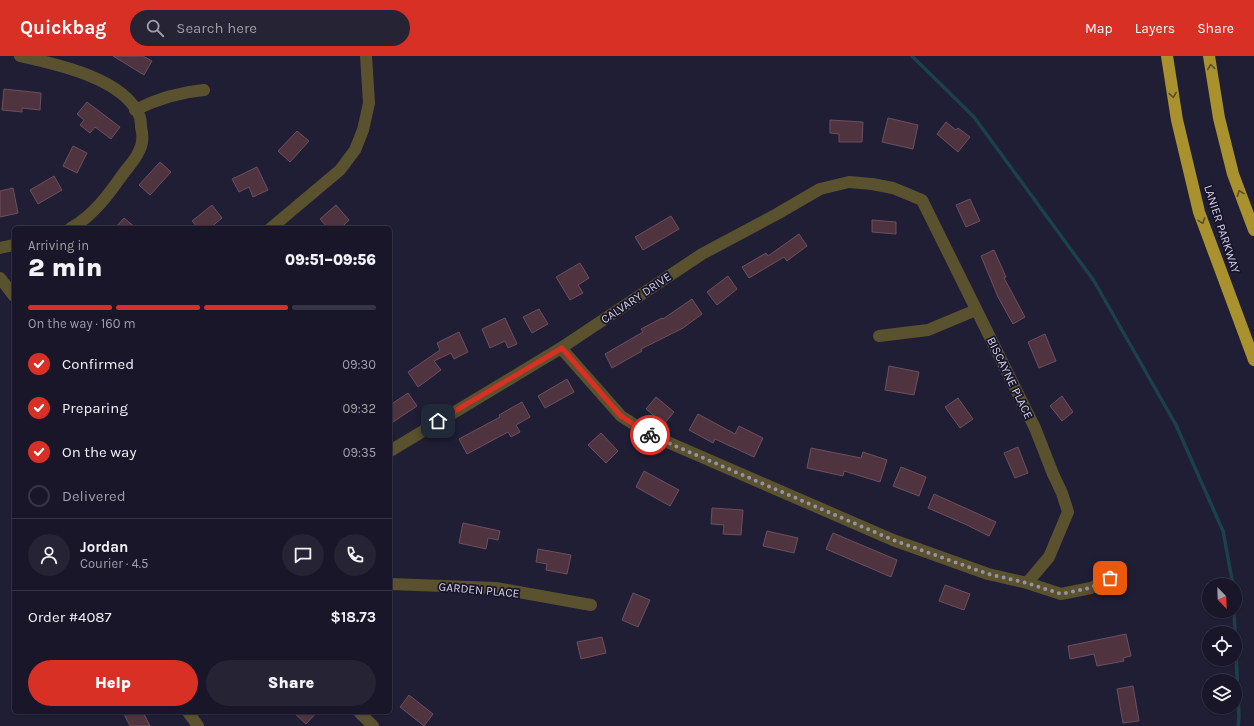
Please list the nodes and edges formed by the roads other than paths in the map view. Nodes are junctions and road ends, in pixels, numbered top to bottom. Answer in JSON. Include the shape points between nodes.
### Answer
{"nodes":[{"id":1,"x":20,"y":56,"type":"edge"},
{"id":2,"x":366,"y":56,"type":"edge"},
{"id":3,"x":1167,"y":56,"type":"edge"},
{"id":4,"x":1209,"y":56,"type":"edge"},
{"id":5,"x":204,"y":90,"type":"dead end"},
{"id":6,"x":135,"y":110,"type":"junction"},
{"id":7,"x":894,"y":188,"type":"joint"},
{"id":8,"x":74,"y":226,"type":"edge"},
{"id":9,"x":273,"y":226,"type":"edge"},
{"id":10,"x":1254,"y":230,"type":"edge"},
{"id":11,"x":12,"y":245,"type":"edge"},
{"id":12,"x":0,"y":248,"type":"edge"},
{"id":13,"x":0,"y":278,"type":"edge"},
{"id":14,"x":12,"y":293,"type":"edge"},
{"id":15,"x":976,"y":310,"type":"junction"},
{"id":16,"x":879,"y":336,"type":"dead end"},
{"id":17,"x":562,"y":348,"type":"junction"},
{"id":18,"x":1254,"y":360,"type":"edge"},
{"id":19,"x":392,"y":450,"type":"edge"},
{"id":20,"x":1110,"y":578,"type":"dead end"},
{"id":21,"x":1027,"y":583,"type":"junction"},
{"id":22,"x":392,"y":584,"type":"edge"},
{"id":23,"x":591,"y":605,"type":"dead end"},
{"id":24,"x":189,"y":714,"type":"edge"},
{"id":25,"x":361,"y":714,"type":"edge"},
{"id":26,"x":198,"y":726,"type":"edge"},
{"id":27,"x":373,"y":726,"type":"edge"}],
"edges":[{"from":1,"to":6,"type":"street","via":[[78,71],[114,87],[128,99]]},
{"from":2,"to":9,"type":"street","via":[[369,102],[355,150],[340,170]]},
{"from":3,"to":18,"type":"highway","name":"LANIER PARKWAY","one_way":true,"via":[[1177,120],[1199,212]]},
{"from":10,"to":4,"type":"highway","one_way":true,"via":[[1229,160]]},
{"from":5,"to":6,"type":"street","via":[[186,92]]},
{"from":6,"to":8,"type":"street","via":[[143,135],[140,151],[108,195]]},
{"from":7,"to":15,"type":"street","name":"BISCAYNE PLACE","via":[[922,200]]},
{"from":7,"to":17,"type":"street","name":"CALVARY DRIVE","via":[[849,182],[820,189],[702,254]]},
{"from":11,"to":12,"type":"street"},
{"from":13,"to":14,"type":"street"},
{"from":15,"to":16,"type":"street","via":[[928,330]]},
{"from":15,"to":21,"type":"street","name":"BISCAYNE PLACE","via":[[1035,428],[1068,512],[1049,557]]},
{"from":17,"to":19,"type":"street","name":"CALVARY DRIVE"},
{"from":17,"to":21,"type":"street","via":[[621,416],[649,434],[893,540],[988,574]]},
{"from":20,"to":21,"type":"street","via":[[1090,588],[1061,594]]},
{"from":22,"to":23,"type":"street","name":"GARDEN PLACE","via":[[496,588]]},
{"from":24,"to":26,"type":"street"},
{"from":25,"to":27,"type":"street"}]}
